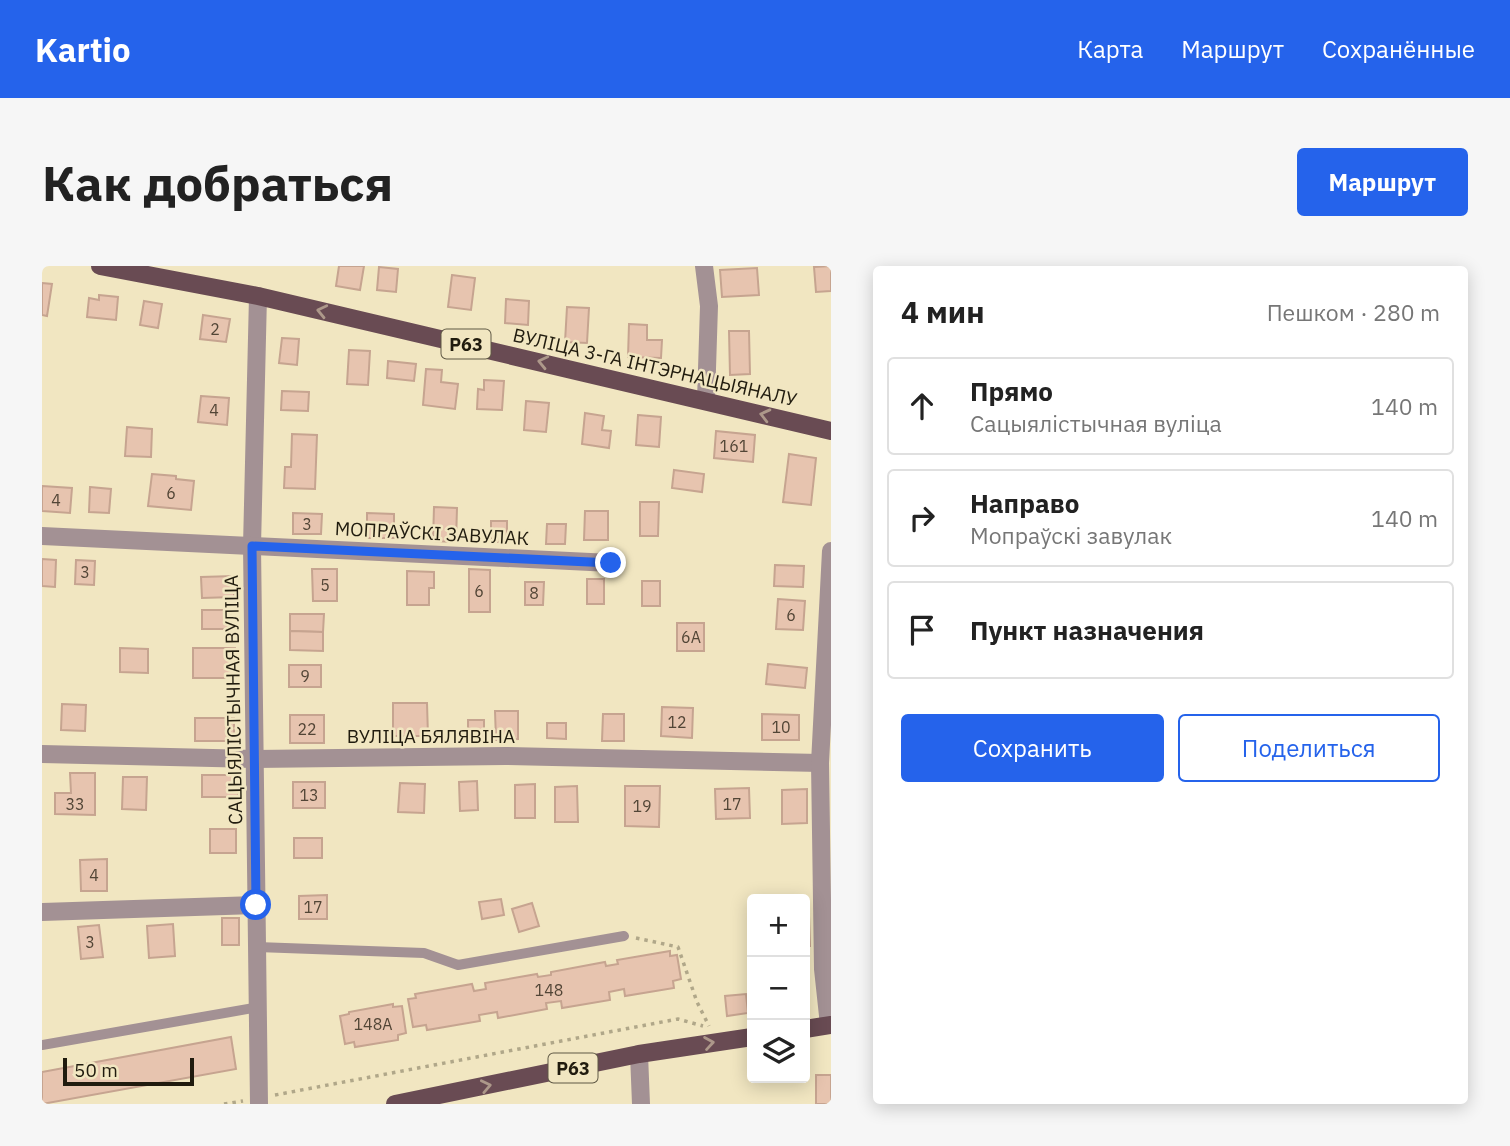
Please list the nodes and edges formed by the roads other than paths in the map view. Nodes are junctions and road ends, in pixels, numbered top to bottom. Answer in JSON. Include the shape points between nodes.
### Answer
{"nodes":[{"id":1,"x":100,"y":266,"type":"edge"},
{"id":2,"x":704,"y":266,"type":"edge"},
{"id":3,"x":258,"y":296,"type":"junction"},
{"id":4,"x":706,"y":400,"type":"junction"},
{"id":5,"x":831,"y":431,"type":"edge"},
{"id":6,"x":42,"y":536,"type":"edge"},
{"id":7,"x":252,"y":546,"type":"junction"},
{"id":8,"x":831,"y":551,"type":"edge"},
{"id":9,"x":611,"y":563,"type":"dead end"},
{"id":10,"x":42,"y":754,"type":"edge"},
{"id":11,"x":255,"y":759,"type":"junction"},
{"id":12,"x":820,"y":763,"type":"junction"},
{"id":13,"x":256,"y":905,"type":"junction"},
{"id":14,"x":42,"y":912,"type":"edge"},
{"id":15,"x":624,"y":936,"type":"road end"},
{"id":16,"x":257,"y":947,"type":"junction"},
{"id":17,"x":259,"y":1007,"type":"junction"},
{"id":18,"x":830,"y":1025,"type":"edge"},
{"id":19,"x":810,"y":1028,"type":"edge"},
{"id":20,"x":747,"y":1038,"type":"edge"},
{"id":21,"x":42,"y":1045,"type":"edge"},
{"id":22,"x":639,"y":1054,"type":"junction"},
{"id":23,"x":259,"y":1101,"type":"edge"},
{"id":24,"x":395,"y":1104,"type":"edge"},
{"id":25,"x":641,"y":1104,"type":"edge"}],
"edges":[{"from":1,"to":3,"type":"main road","name":"ВУЛІЦА 3-ГА ІНТЭРНАЦЫЯНАЛУ","number":"Р63"},
{"from":2,"to":4,"type":"street","via":[[709,306]]},
{"from":4,"to":3,"type":"main road","name":"ВУЛІЦА 3-ГА ІНТЭРНАЦЫЯНАЛУ","number":"Р63","one_way":true},
{"from":3,"to":7,"type":"street","name":"САЦЫЯЛІСТЫЧНАЯ ВУЛІЦА"},
{"from":5,"to":4,"type":"main road","name":"ВУЛІЦА 3-ГА ІНТЭРНАЦЫЯНАЛУ","number":"Р63","one_way":true},
{"from":6,"to":7,"type":"street","name":"МОПРАЎСКІ ЗАВУЛАК"},
{"from":7,"to":9,"type":"street","name":"МОПРАЎСКІ ЗАВУЛАК"},
{"from":7,"to":11,"type":"street","name":"САЦЫЯЛІСТЫЧНАЯ ВУЛІЦА"},
{"from":8,"to":12,"type":"street"},
{"from":10,"to":11,"type":"street","name":"ВУЛІЦА БЯЛЯВІНА"},
{"from":11,"to":12,"type":"street","name":"ВУЛІЦА БЯЛЯВІНА","via":[[505,756]]},
{"from":11,"to":13,"type":"street","name":"САЦЫЯЛІСТЫЧНАЯ ВУЛІЦА"},
{"from":12,"to":18,"type":"street","via":[[823,969]]},
{"from":13,"to":14,"type":"street"},
{"from":13,"to":16,"type":"street","name":"САЦЫЯЛІСТЫЧНАЯ ВУЛІЦА"},
{"from":15,"to":16,"type":"lane","via":[[458,965],[424,953]]},
{"from":16,"to":17,"type":"street","name":"САЦЫЯЛІСТЫЧНАЯ ВУЛІЦА"},
{"from":17,"to":21,"type":"lane"},
{"from":17,"to":23,"type":"street","name":"САЦЫЯЛІСТЫЧНАЯ ВУЛІЦА"},
{"from":18,"to":19,"type":"main road"},
{"from":22,"to":20,"type":"main road","number":"Р63","one_way":true},
{"from":24,"to":22,"type":"main road","number":"Р63","one_way":true},
{"from":22,"to":25,"type":"street"}]}
